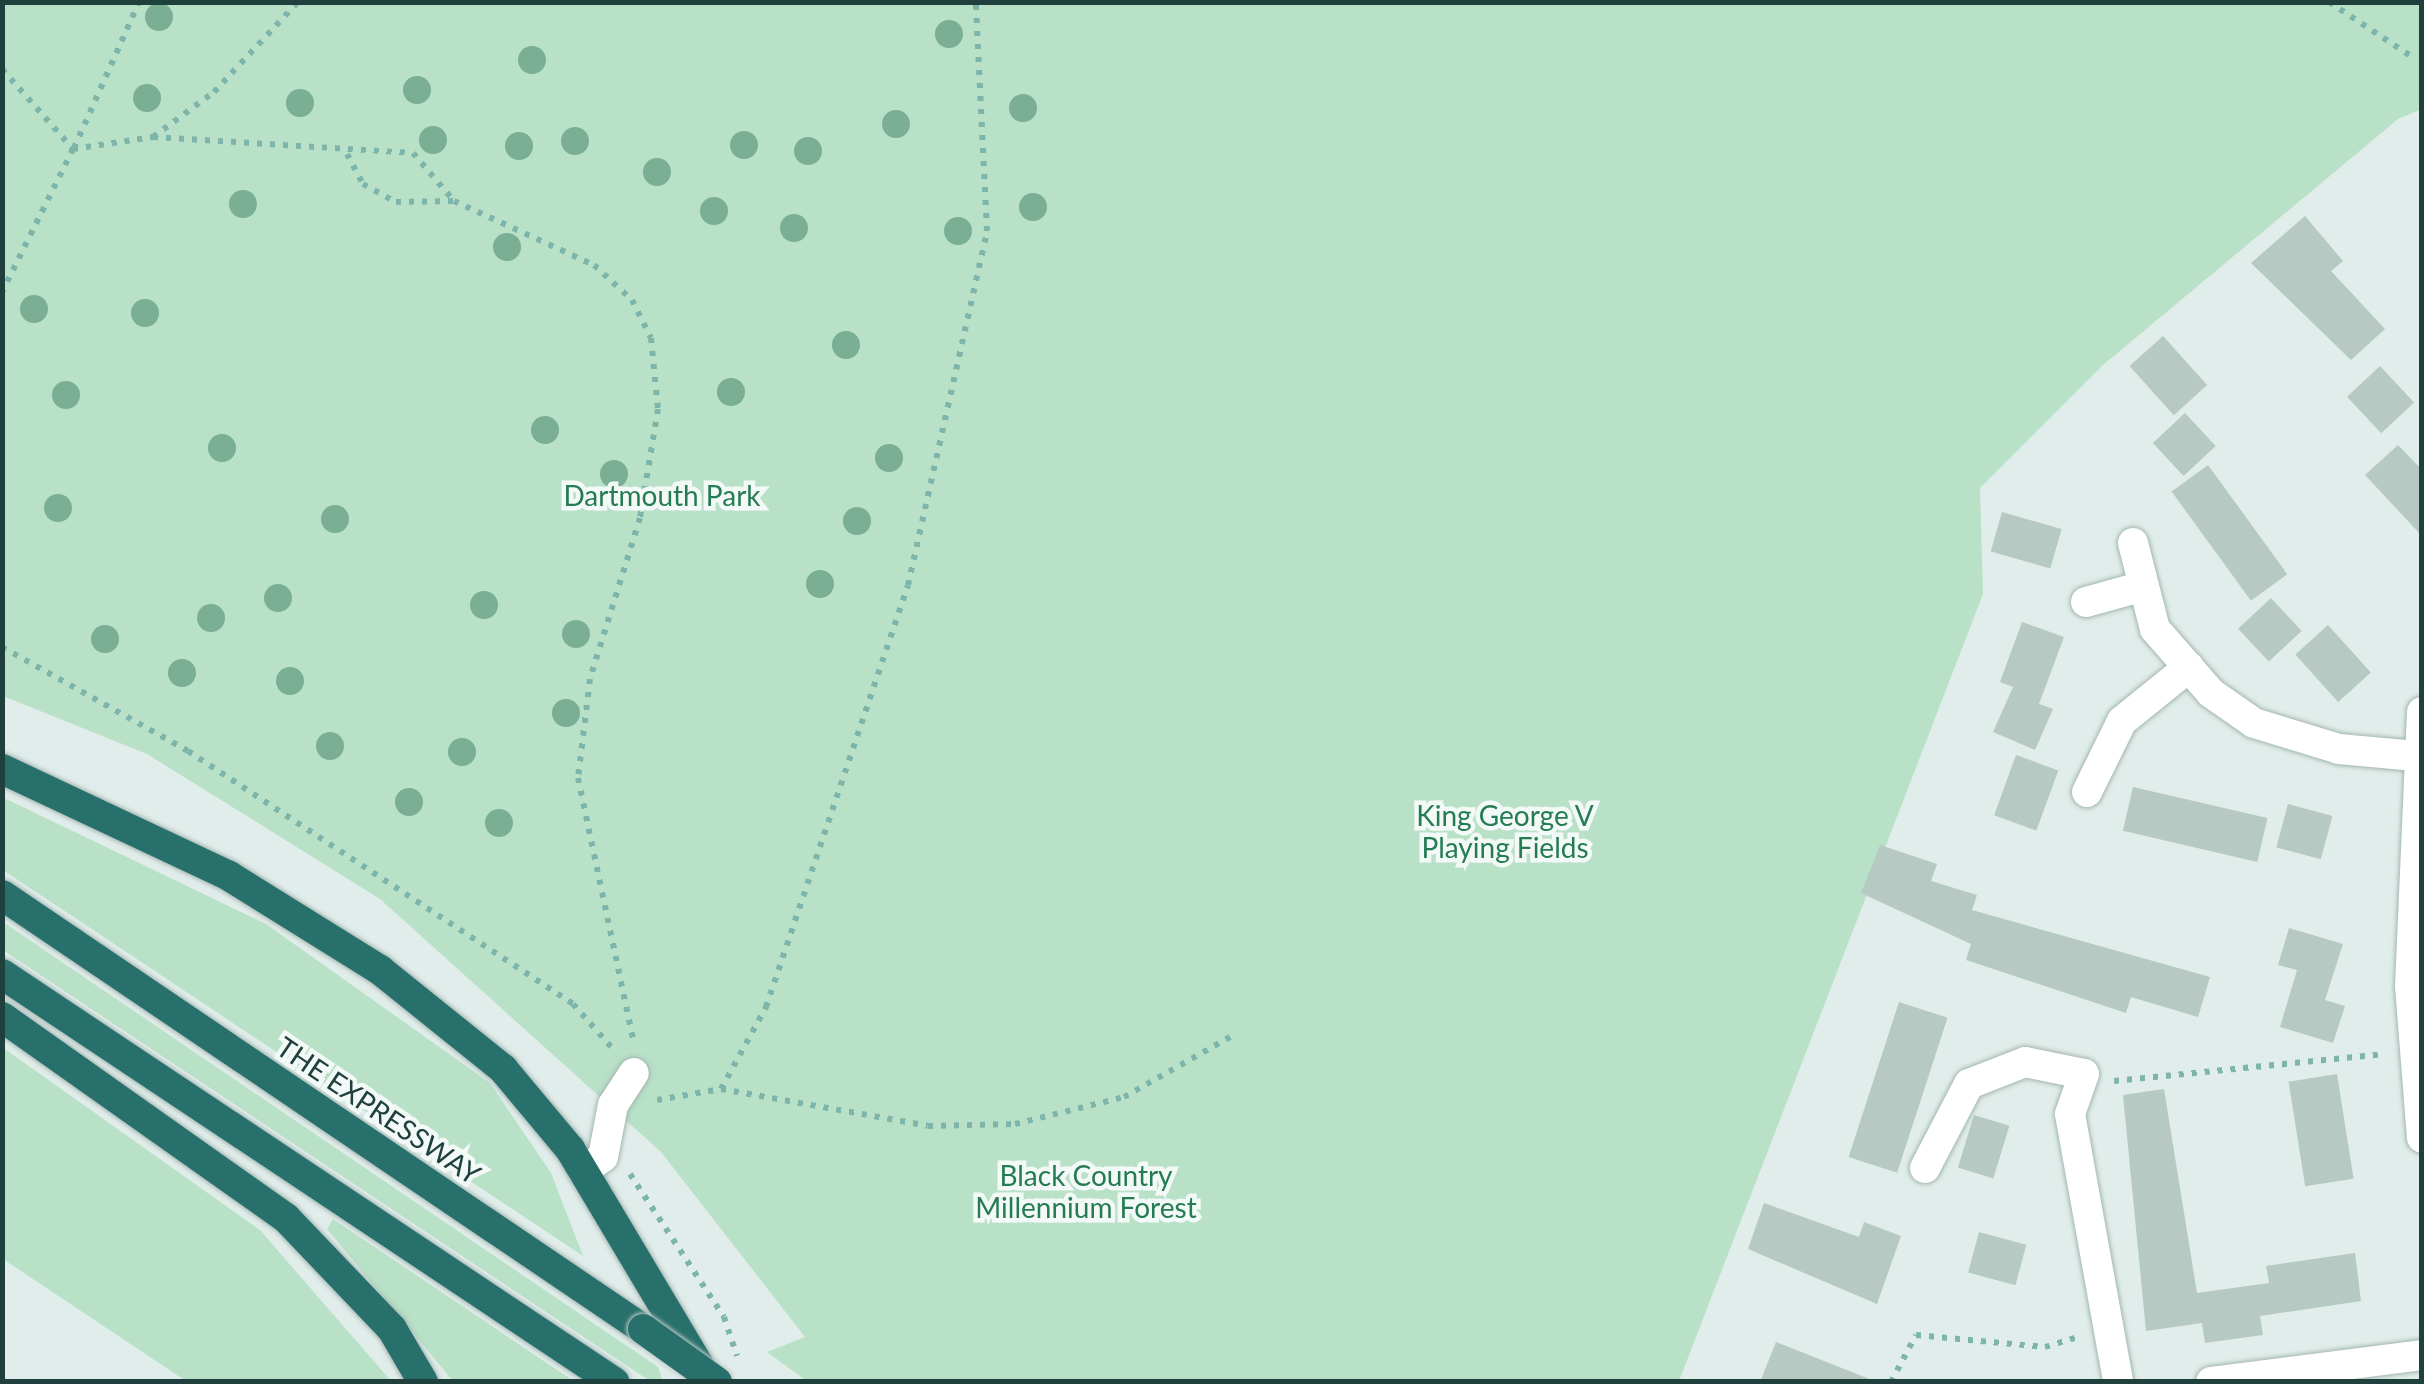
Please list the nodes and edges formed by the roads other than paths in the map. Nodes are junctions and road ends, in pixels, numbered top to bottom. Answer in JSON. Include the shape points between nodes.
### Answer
{"nodes":[{"id":1,"x":2133,"y":543,"type":"dead end"},
{"id":2,"x":2144,"y":586,"type":"junction"},
{"id":3,"x":2086,"y":602,"type":"dead end"},
{"id":4,"x":2189,"y":667,"type":"junction"},
{"id":5,"x":2422,"y":712,"type":"edge"},
{"id":6,"x":2416,"y":756,"type":"junction"},
{"id":7,"x":2,"y":769,"type":"edge"},
{"id":8,"x":2087,"y":792,"type":"dead end"},
{"id":9,"x":2,"y":894,"type":"edge"},
{"id":10,"x":2,"y":974,"type":"edge"},
{"id":11,"x":2,"y":1017,"type":"edge"},
{"id":12,"x":634,"y":1072,"type":"road end"},
{"id":13,"x":2422,"y":1138,"type":"edge"},
{"id":14,"x":1925,"y":1168,"type":"dead end"},
{"id":15,"x":583,"y":1170,"type":"junction"},
{"id":16,"x":2422,"y":1355,"type":"edge"},
{"id":17,"x":729,"y":1376,"type":"edge"},
{"id":18,"x":423,"y":1382,"type":"edge"},
{"id":19,"x":614,"y":1382,"type":"edge"},
{"id":20,"x":709,"y":1382,"type":"edge"},
{"id":21,"x":2118,"y":1382,"type":"edge"},
{"id":22,"x":2210,"y":1382,"type":"edge"}],
"edges":[{"from":1,"to":2,"type":"street"},
{"from":2,"to":3,"type":"street"},
{"from":2,"to":4,"type":"street","via":[[2155,629]]},
{"from":4,"to":6,"type":"street","via":[[2254,723],[2339,750]]},
{"from":4,"to":8,"type":"street","via":[[2122,721]]},
{"from":5,"to":6,"type":"street"},
{"from":6,"to":13,"type":"street","via":[[2414,1049]]},
{"from":7,"to":15,"type":"highway","via":[[229,876],[380,970],[504,1068]]},
{"from":9,"to":17,"type":"highway","name":"THE EXPRESSWAY","bridge":true,"via":[[643,1329]]},
{"from":10,"to":19,"type":"highway"},
{"from":11,"to":18,"type":"highway","via":[[286,1218],[392,1329]]},
{"from":12,"to":15,"type":"street","via":[[612,1105],[603,1157]]},
{"from":14,"to":21,"type":"street","via":[[1969,1084],[2025,1062],[2084,1074],[2070,1114],[2102,1328]]},
{"from":15,"to":20,"type":"highway"},
{"from":16,"to":22,"type":"street"}]}
